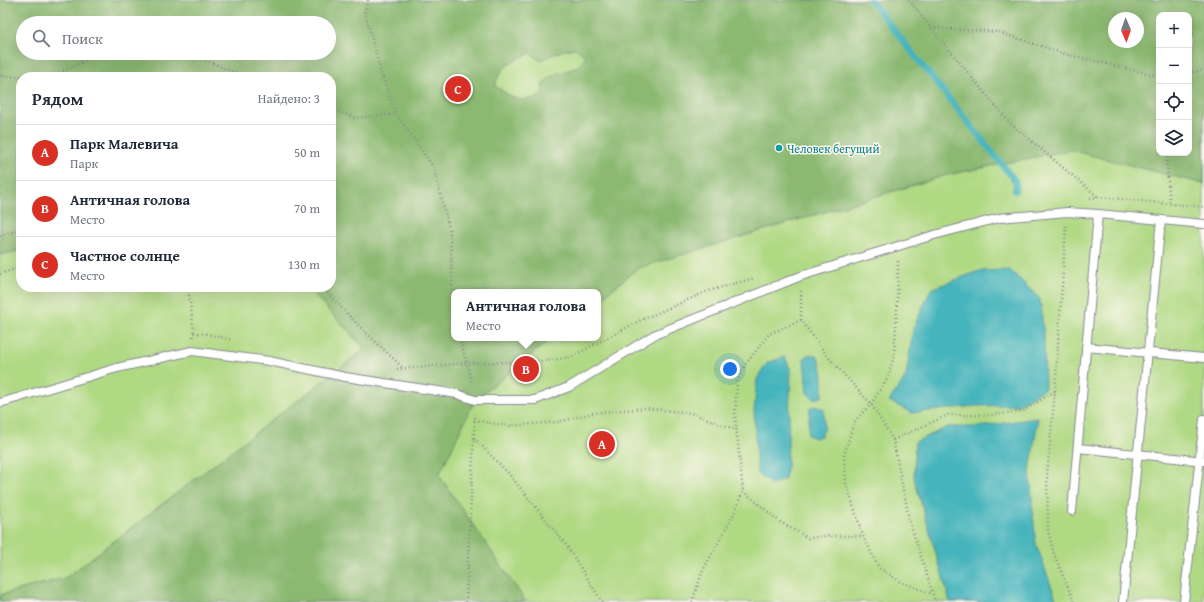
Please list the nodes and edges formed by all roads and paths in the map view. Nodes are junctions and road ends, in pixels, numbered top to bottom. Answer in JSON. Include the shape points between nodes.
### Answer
{"nodes":[{"id":1,"x":368,"y":0,"type":"edge"},
{"id":2,"x":909,"y":0,"type":"edge"},
{"id":3,"x":931,"y":28,"type":"junction"},
{"id":4,"x":87,"y":60,"type":"edge"},
{"id":5,"x":205,"y":60,"type":"edge"},
{"id":6,"x":1204,"y":70,"type":"edge"},
{"id":7,"x":61,"y":72,"type":"edge"},
{"id":8,"x":233,"y":72,"type":"edge"},
{"id":9,"x":1192,"y":72,"type":"edge"},
{"id":10,"x":1156,"y":75,"type":"edge"},
{"id":11,"x":0,"y":76,"type":"edge"},
{"id":12,"x":16,"y":76,"type":"edge"},
{"id":13,"x":336,"y":111,"type":"edge"},
{"id":14,"x":396,"y":114,"type":"junction"},
{"id":15,"x":1166,"y":156,"type":"edge"},
{"id":16,"x":1098,"y":197,"type":"junction"},
{"id":17,"x":1084,"y":198,"type":"dead end"},
{"id":18,"x":1170,"y":204,"type":"junction"},
{"id":19,"x":1204,"y":208,"type":"edge"},
{"id":20,"x":1067,"y":212,"type":"junction"},
{"id":21,"x":1098,"y":214,"type":"junction"},
{"id":22,"x":1161,"y":220,"type":"junction"},
{"id":23,"x":1204,"y":224,"type":"edge"},
{"id":24,"x":16,"y":231,"type":"edge"},
{"id":25,"x":0,"y":236,"type":"edge"},
{"id":26,"x":898,"y":246,"type":"junction"},
{"id":27,"x":16,"y":269,"type":"edge"},
{"id":28,"x":0,"y":274,"type":"edge"},
{"id":29,"x":760,"y":276,"type":"dead end"},
{"id":30,"x":801,"y":276,"type":"junction"},
{"id":31,"x":452,"y":289,"type":"edge"},
{"id":32,"x":189,"y":292,"type":"edge"},
{"id":33,"x":327,"y":292,"type":"edge"},
{"id":34,"x":801,"y":320,"type":"junction"},
{"id":35,"x":194,"y":333,"type":"junction"},
{"id":36,"x":237,"y":341,"type":"dead end"},
{"id":37,"x":460,"y":341,"type":"edge"},
{"id":38,"x":1086,"y":347,"type":"junction"},
{"id":39,"x":192,"y":351,"type":"junction"},
{"id":40,"x":1148,"y":353,"type":"junction"},
{"id":41,"x":1204,"y":358,"type":"edge"},
{"id":42,"x":467,"y":363,"type":"junction"},
{"id":43,"x":404,"y":368,"type":"junction"},
{"id":44,"x":390,"y":369,"type":"dead end"},
{"id":45,"x":1055,"y":391,"type":"junction"},
{"id":46,"x":475,"y":400,"type":"junction"},
{"id":47,"x":0,"y":403,"type":"edge"},
{"id":48,"x":871,"y":404,"type":"junction"},
{"id":49,"x":1204,"y":419,"type":"edge"},
{"id":50,"x":474,"y":420,"type":"junction"},
{"id":51,"x":737,"y":430,"type":"junction"},
{"id":52,"x":473,"y":438,"type":"junction"},
{"id":53,"x":893,"y":440,"type":"junction"},
{"id":54,"x":1078,"y":448,"type":"junction"},
{"id":55,"x":1138,"y":454,"type":"junction"},
{"id":56,"x":1202,"y":460,"type":"edge"},
{"id":57,"x":743,"y":492,"type":"junction"},
{"id":58,"x":1072,"y":511,"type":"dead end"},
{"id":59,"x":863,"y":536,"type":"junction"},
{"id":60,"x":933,"y":594,"type":"junction"},
{"id":61,"x":466,"y":602,"type":"edge"},
{"id":62,"x":602,"y":602,"type":"edge"},
{"id":63,"x":692,"y":602,"type":"edge"},
{"id":64,"x":935,"y":602,"type":"edge"},
{"id":65,"x":1074,"y":602,"type":"edge"},
{"id":66,"x":1123,"y":602,"type":"edge"},
{"id":67,"x":1184,"y":602,"type":"edge"}],
"edges":[{"from":1,"to":14,"type":"path","via":[[365,12],[381,73]]},
{"from":2,"to":3,"type":"path"},
{"from":3,"to":10,"type":"path","via":[[998,32],[1065,54]]},
{"from":3,"to":16,"type":"path","via":[[1010,123]]},
{"from":4,"to":7,"type":"path"},
{"from":5,"to":8,"type":"path"},
{"from":6,"to":9,"type":"path"},
{"from":11,"to":12,"type":"path"},
{"from":13,"to":14,"type":"path","via":[[356,118]]},
{"from":14,"to":31,"type":"path","via":[[434,168],[450,232]]},
{"from":15,"to":18,"type":"path"},
{"from":16,"to":17,"type":"path"},
{"from":16,"to":18,"type":"path"},
{"from":16,"to":21,"type":"path"},
{"from":18,"to":19,"type":"path"},
{"from":20,"to":21,"type":"lane"},
{"from":20,"to":26,"type":"lane","via":[[999,218]]},
{"from":20,"to":45,"type":"path"},
{"from":21,"to":22,"type":"lane"},
{"from":21,"to":38,"type":"lane"},
{"from":22,"to":23,"type":"lane"},
{"from":22,"to":40,"type":"lane"},
{"from":24,"to":25,"type":"path"},
{"from":26,"to":30,"type":"lane"},
{"from":26,"to":48,"type":"path","via":[[894,357],[887,379]]},
{"from":27,"to":28,"type":"path"},
{"from":29,"to":42,"type":"path","via":[[708,291],[637,322],[571,357],[545,361]]},
{"from":30,"to":34,"type":"path"},
{"from":30,"to":46,"type":"lane","via":[[654,335],[569,387],[542,398]]},
{"from":32,"to":35,"type":"path"},
{"from":33,"to":43,"type":"path","via":[[356,324]]},
{"from":34,"to":48,"type":"path","via":[[828,358]]},
{"from":34,"to":51,"type":"path","via":[[769,334],[745,365],[737,381]]},
{"from":35,"to":36,"type":"path"},
{"from":35,"to":39,"type":"path"},
{"from":37,"to":42,"type":"path"},
{"from":38,"to":40,"type":"lane"},
{"from":38,"to":54,"type":"lane"},
{"from":39,"to":46,"type":"lane","via":[[269,361],[346,377],[457,394]]},
{"from":39,"to":47,"type":"lane","via":[[117,368]]},
{"from":40,"to":41,"type":"lane"},
{"from":40,"to":55,"type":"lane"},
{"from":42,"to":43,"type":"path"},
{"from":42,"to":46,"type":"path"},
{"from":43,"to":44,"type":"path"},
{"from":45,"to":53,"type":"path","via":[[1023,411],[991,415],[948,415]]},
{"from":45,"to":65,"type":"path","via":[[1047,475],[1048,530],[1054,554]]},
{"from":46,"to":50,"type":"path"},
{"from":48,"to":53,"type":"path"},
{"from":48,"to":59,"type":"path","via":[[854,422],[844,455],[846,483]]},
{"from":49,"to":56,"type":"lane"},
{"from":50,"to":51,"type":"path","via":[[508,426],[558,422],[593,413],[645,408],[691,413]]},
{"from":50,"to":52,"type":"path"},
{"from":51,"to":57,"type":"path"},
{"from":52,"to":61,"type":"path"},
{"from":52,"to":62,"type":"path","via":[[509,474],[567,546]]},
{"from":53,"to":60,"type":"path","via":[[910,523]]},
{"from":54,"to":55,"type":"lane"},
{"from":54,"to":58,"type":"lane"},
{"from":55,"to":56,"type":"lane"},
{"from":55,"to":66,"type":"lane"},
{"from":56,"to":67,"type":"lane"},
{"from":57,"to":59,"type":"path","via":[[780,522],[808,538]]},
{"from":57,"to":63,"type":"path","via":[[732,518],[703,570]]},
{"from":59,"to":60,"type":"path","via":[[879,568],[901,582]]},
{"from":60,"to":64,"type":"path"}]}
